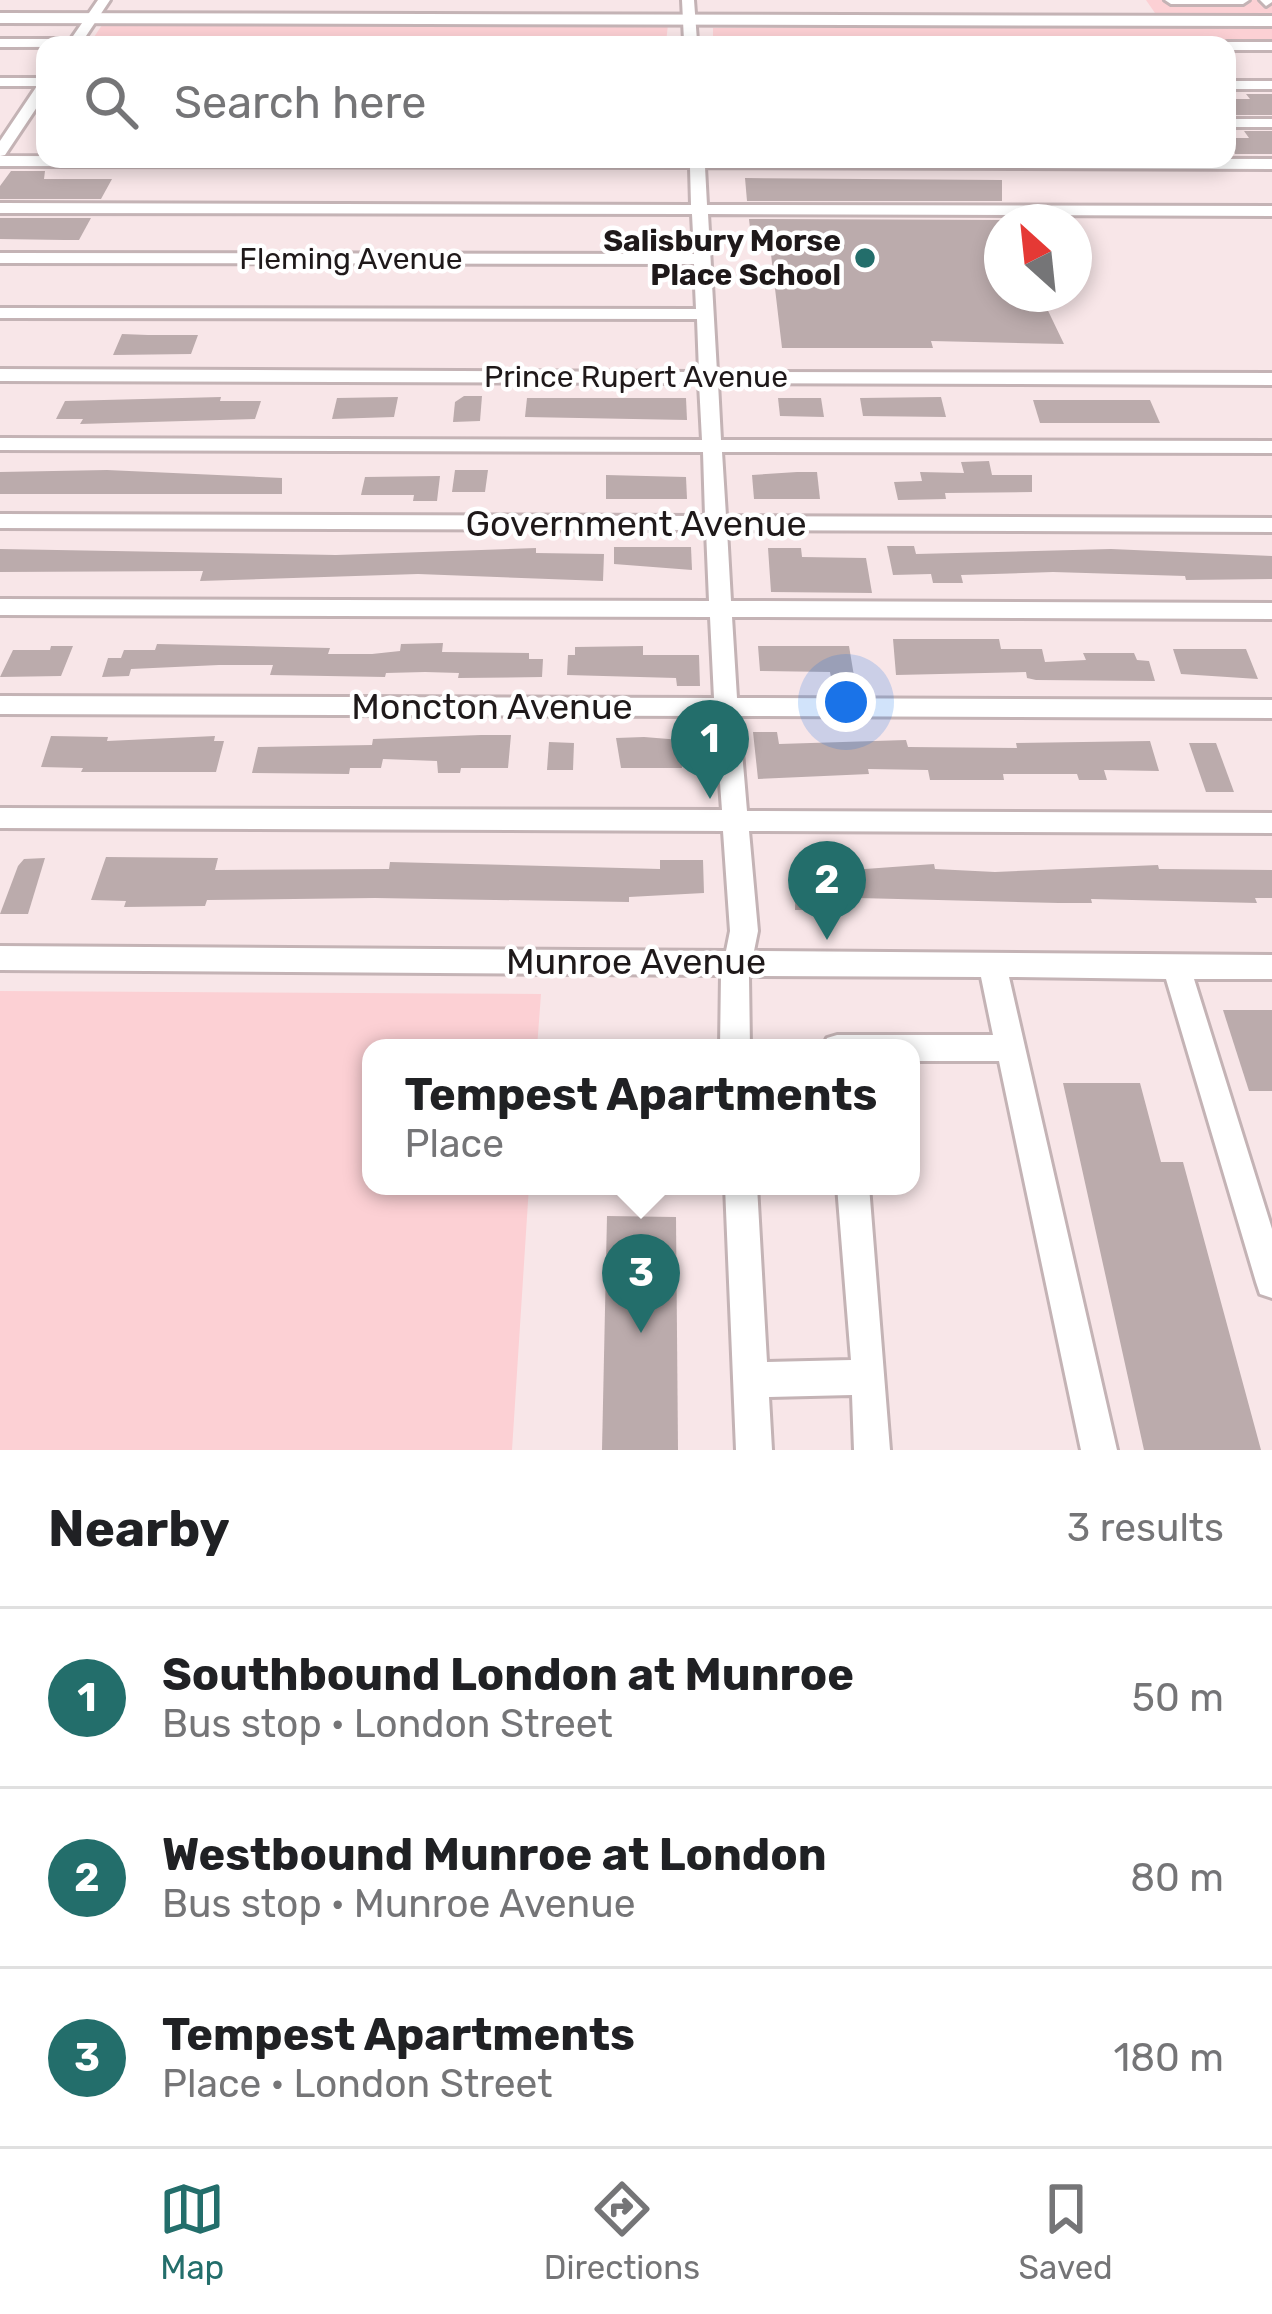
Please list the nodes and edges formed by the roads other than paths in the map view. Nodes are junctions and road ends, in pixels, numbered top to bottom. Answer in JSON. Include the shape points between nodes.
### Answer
{"nodes":[{"id":1,"x":104,"y":0,"type":"edge"},
{"id":2,"x":1172,"y":0,"type":"edge"},
{"id":3,"x":1243,"y":1,"type":"edge"},
{"id":4,"x":1268,"y":1,"type":"edge"},
{"id":5,"x":1209,"y":2,"type":"edge"},
{"id":6,"x":688,"y":10,"type":"edge"},
{"id":7,"x":0,"y":18,"type":"edge"},
{"id":8,"x":91,"y":19,"type":"junction"},
{"id":9,"x":1223,"y":21,"type":"junction"},
{"id":10,"x":1272,"y":21,"type":"edge"},
{"id":11,"x":80,"y":36,"type":"edge"},
{"id":12,"x":0,"y":43,"type":"edge"},
{"id":13,"x":36,"y":43,"type":"edge"},
{"id":14,"x":1236,"y":46,"type":"edge"},
{"id":15,"x":1272,"y":46,"type":"edge"},
{"id":16,"x":0,"y":82,"type":"edge"},
{"id":17,"x":36,"y":83,"type":"edge"},
{"id":18,"x":1236,"y":85,"type":"edge"},
{"id":19,"x":1272,"y":85,"type":"edge"},
{"id":20,"x":36,"y":96,"type":"edge"},
{"id":21,"x":0,"y":120,"type":"edge"},
{"id":22,"x":20,"y":120,"type":"junction"},
{"id":23,"x":36,"y":120,"type":"edge"},
{"id":24,"x":1236,"y":123,"type":"edge"},
{"id":25,"x":1272,"y":123,"type":"edge"},
{"id":26,"x":0,"y":157,"type":"edge"},
{"id":27,"x":36,"y":157,"type":"edge"},
{"id":28,"x":1236,"y":164,"type":"edge"},
{"id":29,"x":1272,"y":164,"type":"edge"},
{"id":30,"x":697,"y":168,"type":"edge"},
{"id":31,"x":0,"y":208,"type":"edge"},
{"id":32,"x":700,"y":210,"type":"junction"},
{"id":33,"x":1272,"y":211,"type":"edge"},
{"id":34,"x":0,"y":258,"type":"edge"},
{"id":35,"x":703,"y":260,"type":"junction"},
{"id":36,"x":0,"y":313,"type":"edge"},
{"id":37,"x":706,"y":314,"type":"junction"},
{"id":38,"x":0,"y":375,"type":"edge"},
{"id":39,"x":709,"y":378,"type":"junction"},
{"id":40,"x":1272,"y":379,"type":"edge"},
{"id":41,"x":0,"y":444,"type":"edge"},
{"id":42,"x":712,"y":446,"type":"junction"},
{"id":43,"x":1272,"y":448,"type":"edge"},
{"id":44,"x":0,"y":521,"type":"edge"},
{"id":45,"x":718,"y":523,"type":"junction"},
{"id":46,"x":1272,"y":525,"type":"edge"},
{"id":47,"x":0,"y":607,"type":"edge"},
{"id":48,"x":722,"y":610,"type":"junction"},
{"id":49,"x":1272,"y":611,"type":"edge"},
{"id":50,"x":0,"y":705,"type":"edge"},
{"id":51,"x":726,"y":707,"type":"junction"},
{"id":52,"x":1272,"y":709,"type":"edge"},
{"id":53,"x":0,"y":818,"type":"edge"},
{"id":54,"x":734,"y":821,"type":"junction"},
{"id":55,"x":1272,"y":823,"type":"edge"},
{"id":56,"x":0,"y":958,"type":"edge"},
{"id":57,"x":735,"y":962,"type":"junction"},
{"id":58,"x":992,"y":965,"type":"junction"},
{"id":59,"x":1176,"y":966,"type":"junction"},
{"id":60,"x":1272,"y":967,"type":"edge"},
{"id":61,"x":735,"y":1039,"type":"edge"},
{"id":62,"x":920,"y":1048,"type":"edge"},
{"id":63,"x":1012,"y":1048,"type":"junction"},
{"id":64,"x":742,"y":1195,"type":"edge"},
{"id":65,"x":854,"y":1195,"type":"edge"},
{"id":66,"x":1272,"y":1282,"type":"edge"},
{"id":67,"x":868,"y":1377,"type":"junction"},
{"id":68,"x":751,"y":1380,"type":"junction"},
{"id":69,"x":754,"y":1450,"type":"edge"},
{"id":70,"x":872,"y":1450,"type":"edge"},
{"id":71,"x":1099,"y":1450,"type":"edge"}],
"edges":[{"from":1,"to":8,"type":"street"},
{"from":2,"to":5,"type":"street"},
{"from":3,"to":4,"type":"street"},
{"from":3,"to":5,"type":"street"},
{"from":5,"to":9,"type":"street"},
{"from":6,"to":8,"type":"main road"},
{"from":6,"to":9,"type":"main road"},
{"from":7,"to":8,"type":"main road"},
{"from":8,"to":11,"type":"street"},
{"from":9,"to":10,"type":"main road"},
{"from":12,"to":13,"type":"street"},
{"from":14,"to":15,"type":"street"},
{"from":16,"to":17,"type":"street"},
{"from":18,"to":19,"type":"street"},
{"from":20,"to":22,"type":"street"},
{"from":21,"to":22,"type":"street"},
{"from":22,"to":23,"type":"street"},
{"from":22,"to":26,"type":"street"},
{"from":24,"to":25,"type":"street"},
{"from":26,"to":27,"type":"street"},
{"from":28,"to":29,"type":"street"},
{"from":30,"to":32,"type":"street"},
{"from":31,"to":32,"type":"street"},
{"from":32,"to":33,"type":"street"},
{"from":32,"to":35,"type":"street"},
{"from":34,"to":35,"type":"street","name":"Fleming Avenue"},
{"from":35,"to":37,"type":"street"},
{"from":36,"to":37,"type":"street"},
{"from":37,"to":39,"type":"street"},
{"from":38,"to":39,"type":"street","name":"Prince Rupert Avenue"},
{"from":39,"to":40,"type":"street","name":"Prince Rupert Avenue"},
{"from":39,"to":42,"type":"street"},
{"from":41,"to":42,"type":"street"},
{"from":42,"to":43,"type":"street"},
{"from":42,"to":45,"type":"street"},
{"from":44,"to":45,"type":"street","name":"Government Avenue"},
{"from":45,"to":46,"type":"street","name":"Government Avenue"},
{"from":45,"to":48,"type":"street"},
{"from":47,"to":48,"type":"street"},
{"from":48,"to":49,"type":"street"},
{"from":48,"to":51,"type":"street"},
{"from":50,"to":51,"type":"street","name":"Moncton Avenue"},
{"from":51,"to":52,"type":"street","name":"Moncton Avenue"},
{"from":51,"to":54,"type":"street"},
{"from":53,"to":54,"type":"street"},
{"from":54,"to":55,"type":"street"},
{"from":54,"to":57,"type":"street","via":[[744,931]]},
{"from":56,"to":57,"type":"street","name":"Munroe Avenue"},
{"from":57,"to":58,"type":"street","name":"Munroe Avenue"},
{"from":57,"to":61,"type":"street"},
{"from":58,"to":59,"type":"street","name":"Munroe Avenue"},
{"from":58,"to":63,"type":"street"},
{"from":59,"to":60,"type":"street","name":"Munroe Avenue"},
{"from":59,"to":66,"type":"street"},
{"from":62,"to":63,"type":"street"},
{"from":63,"to":71,"type":"street"},
{"from":64,"to":68,"type":"street"},
{"from":65,"to":67,"type":"street"},
{"from":67,"to":68,"type":"street"},
{"from":67,"to":70,"type":"street"},
{"from":68,"to":69,"type":"street"}]}
